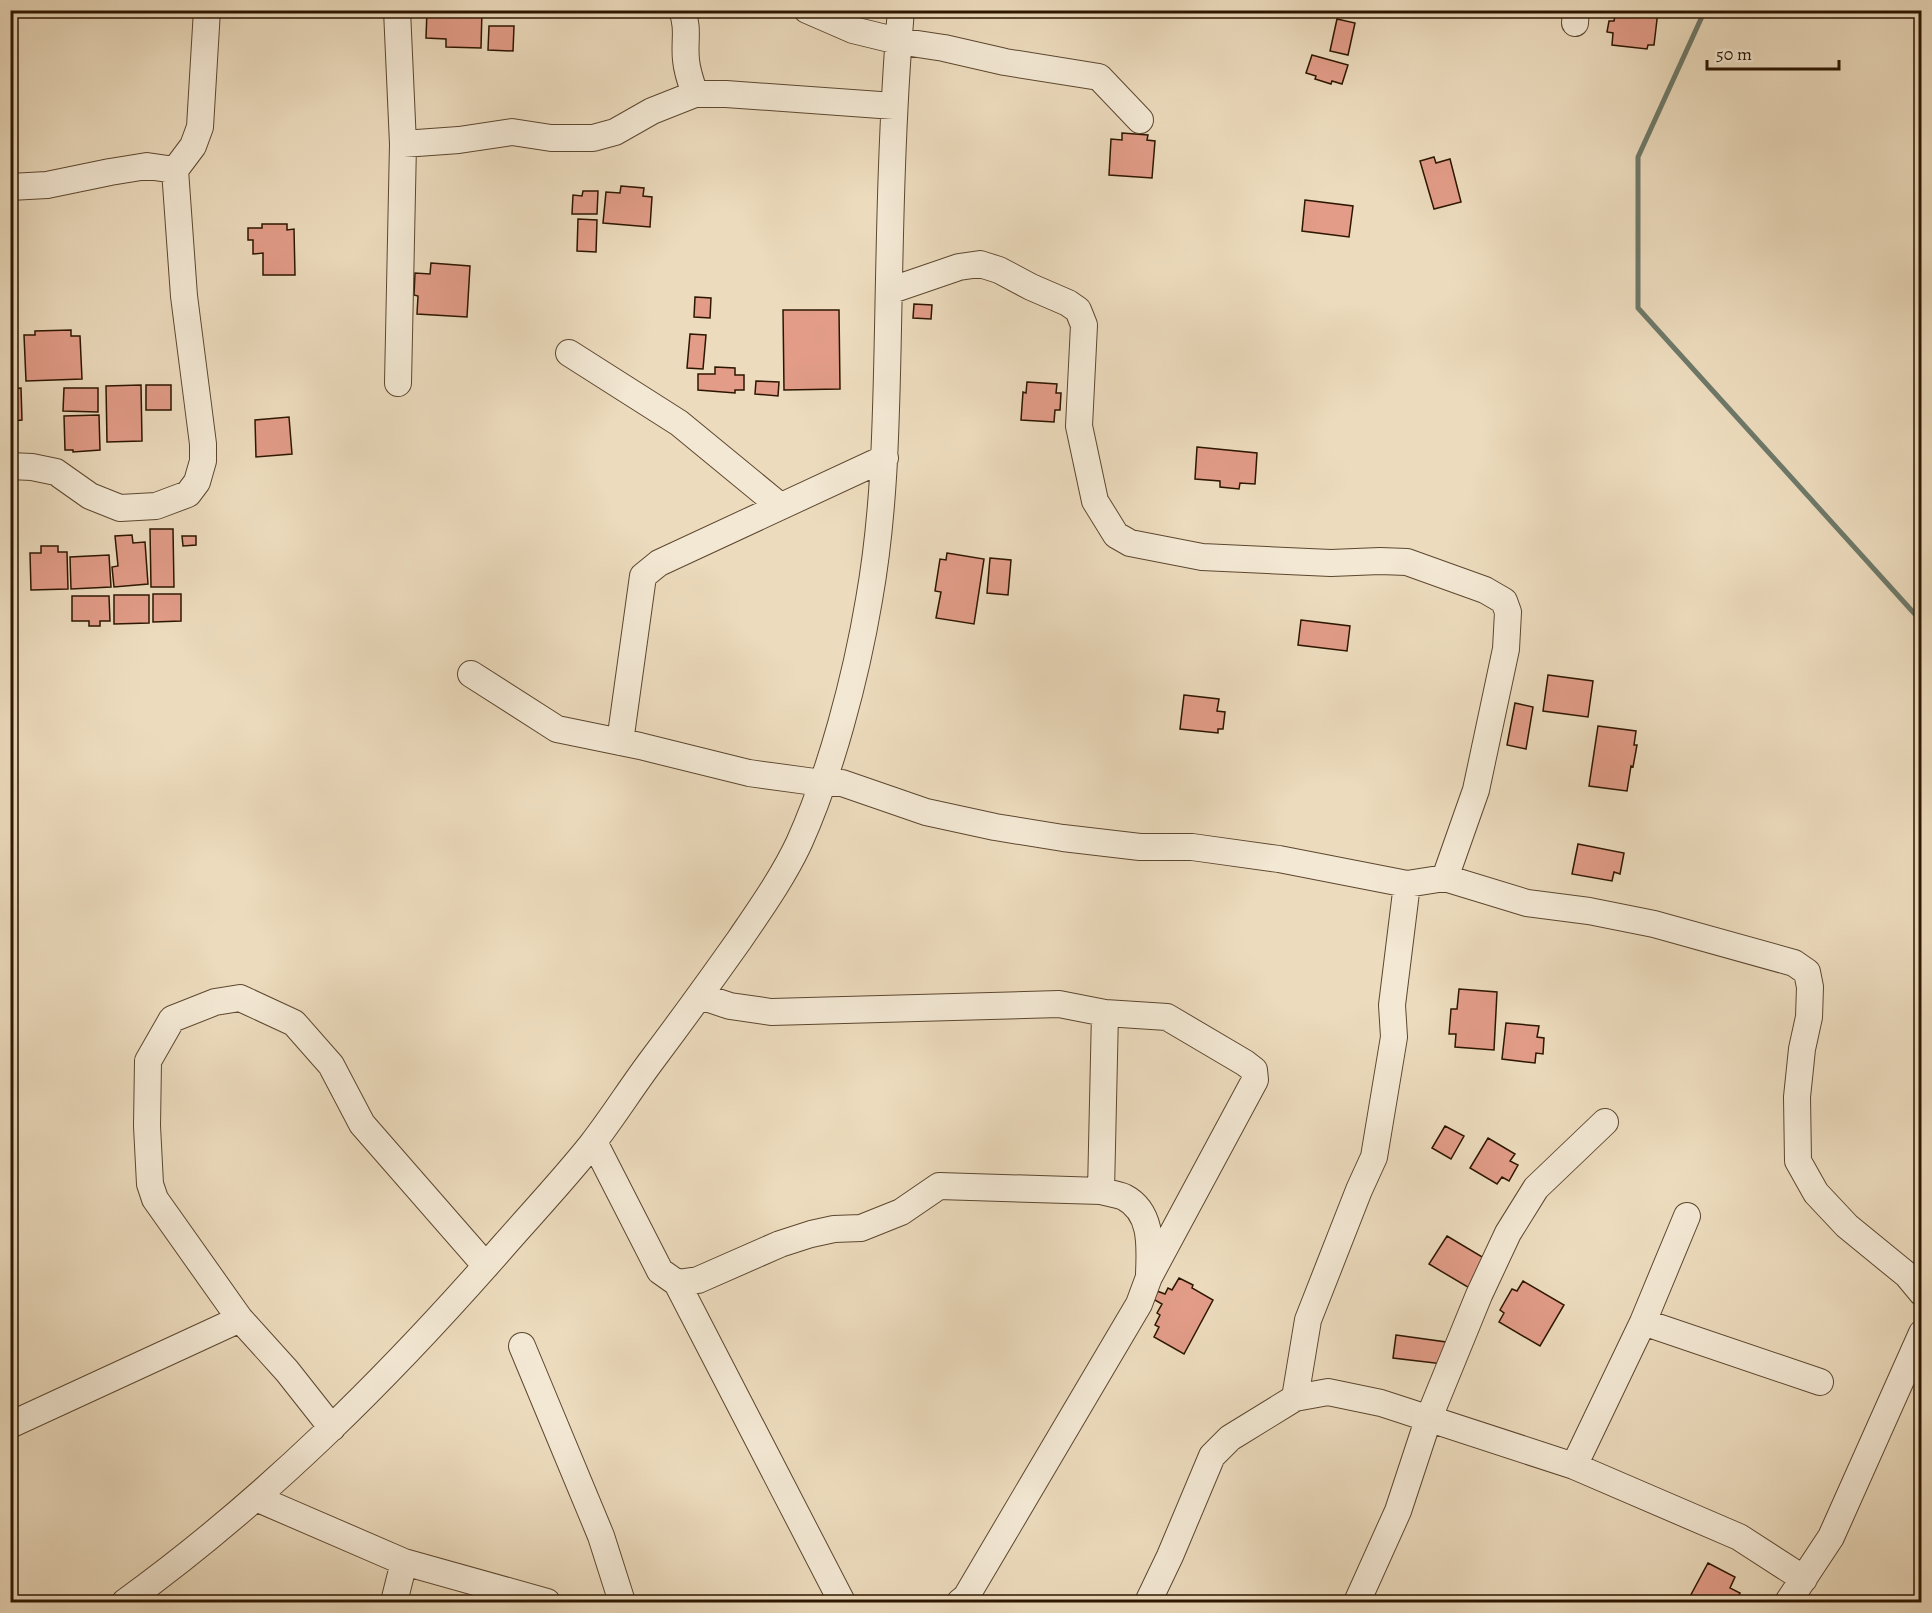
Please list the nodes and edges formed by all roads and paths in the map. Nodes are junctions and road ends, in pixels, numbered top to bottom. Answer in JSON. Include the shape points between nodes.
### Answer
{"nodes":[{"id":1,"x":207,"y":10,"type":"edge"},
{"id":2,"x":397,"y":10,"type":"edge"},
{"id":3,"x":682,"y":10,"type":"edge"},
{"id":4,"x":807,"y":10,"type":"edge"},
{"id":5,"x":901,"y":10,"type":"edge"},
{"id":6,"x":898,"y":41,"type":"junction"},
{"id":7,"x":695,"y":94,"type":"junction"},
{"id":8,"x":894,"y":106,"type":"junction"},
{"id":9,"x":1140,"y":120,"type":"dead end"},
{"id":10,"x":402,"y":144,"type":"junction"},
{"id":11,"x":175,"y":170,"type":"junction"},
{"id":12,"x":10,"y":187,"type":"edge"},
{"id":13,"x":889,"y":291,"type":"junction"},
{"id":14,"x":569,"y":353,"type":"dead end"},
{"id":15,"x":398,"y":383,"type":"dead end"},
{"id":16,"x":885,"y":458,"type":"junction"},
{"id":17,"x":10,"y":466,"type":"edge"},
{"id":18,"x":780,"y":506,"type":"junction"},
{"id":19,"x":471,"y":674,"type":"dead end"},
{"id":20,"x":620,"y":742,"type":"junction"},
{"id":21,"x":822,"y":783,"type":"junction"},
{"id":22,"x":1445,"y":878,"type":"junction"},
{"id":23,"x":1407,"y":884,"type":"junction"},
{"id":24,"x":700,"y":996,"type":"junction"},
{"id":25,"x":1105,"y":1013,"type":"junction"},
{"id":26,"x":1605,"y":1122,"type":"dead end"},
{"id":27,"x":594,"y":1142,"type":"junction"},
{"id":28,"x":1101,"y":1191,"type":"junction"},
{"id":29,"x":1687,"y":1216,"type":"dead end"},
{"id":30,"x":486,"y":1266,"type":"junction"},
{"id":31,"x":1149,"y":1277,"type":"junction"},
{"id":32,"x":677,"y":1283,"type":"junction"},
{"id":33,"x":1922,"y":1293,"type":"edge"},
{"id":34,"x":240,"y":1319,"type":"junction"},
{"id":35,"x":1643,"y":1322,"type":"junction"},
{"id":36,"x":1922,"y":1333,"type":"edge"},
{"id":37,"x":522,"y":1347,"type":"dead end"},
{"id":38,"x":1820,"y":1382,"type":"dead end"},
{"id":39,"x":1295,"y":1398,"type":"junction"},
{"id":40,"x":1428,"y":1420,"type":"junction"},
{"id":41,"x":10,"y":1425,"type":"edge"},
{"id":42,"x":332,"y":1428,"type":"junction"},
{"id":43,"x":1574,"y":1466,"type":"junction"},
{"id":44,"x":256,"y":1498,"type":"junction"},
{"id":45,"x":404,"y":1563,"type":"junction"},
{"id":46,"x":1804,"y":1579,"type":"junction"},
{"id":47,"x":124,"y":1602,"type":"edge"},
{"id":48,"x":394,"y":1602,"type":"edge"},
{"id":49,"x":547,"y":1602,"type":"edge"},
{"id":50,"x":622,"y":1602,"type":"edge"},
{"id":51,"x":842,"y":1602,"type":"edge"},
{"id":52,"x":960,"y":1602,"type":"edge"},
{"id":53,"x":1148,"y":1602,"type":"edge"},
{"id":54,"x":1357,"y":1602,"type":"edge"},
{"id":55,"x":1788,"y":1602,"type":"edge"}],
"edges":[{"from":1,"to":11,"type":"street","via":[[200,127],[193,146]]},
{"from":2,"to":10,"type":"street"},
{"from":3,"to":7,"type":"street","via":[[686,22],[685,57]]},
{"from":4,"to":6,"type":"street","via":[[853,30]]},
{"from":5,"to":6,"type":"street"},
{"from":6,"to":8,"type":"street"},
{"from":6,"to":9,"type":"street","via":[[1099,77]]},
{"from":7,"to":8,"type":"street"},
{"from":7,"to":10,"type":"street","via":[[652,111],[615,132],[593,138],[551,138],[512,132]]},
{"from":8,"to":13,"type":"street"},
{"from":10,"to":15,"type":"street"},
{"from":11,"to":12,"type":"street","via":[[147,166],[47,185]]},
{"from":11,"to":17,"type":"street","via":[[184,296],[203,444],[197,482],[188,494],[156,506],[120,508],[90,496],[56,472]]},
{"from":13,"to":16,"type":"street"},
{"from":13,"to":22,"type":"street","via":[[959,267],[980,264],[1078,310],[1084,325],[1079,426],[1095,501],[1116,535],[1130,543],[1202,557],[1407,562],[1485,590],[1504,602],[1508,612],[1506,649],[1479,778]]},
{"from":14,"to":18,"type":"street","via":[[679,423]]},
{"from":16,"to":18,"type":"street"},
{"from":16,"to":21,"type":"street","via":[[869,604]]},
{"from":18,"to":20,"type":"street","via":[[659,563],[644,576]]},
{"from":19,"to":20,"type":"street","via":[[557,729]]},
{"from":20,"to":21,"type":"street","via":[[749,773]]},
{"from":21,"to":23,"type":"street","via":[[842,783],[926,812],[1007,829],[1140,847],[1225,851]]},
{"from":21,"to":24,"type":"street","via":[[798,843],[767,900]]},
{"from":22,"to":23,"type":"street"},
{"from":22,"to":33,"type":"street","via":[[1527,903],[1654,924],[1794,963],[1807,972],[1809,1017],[1797,1097],[1798,1161],[1816,1193],[1847,1226]]},
{"from":23,"to":39,"type":"street","via":[[1392,1005],[1394,1037],[1374,1157],[1308,1320]]},
{"from":24,"to":25,"type":"street","via":[[730,1006],[771,1012],[1059,1004]]},
{"from":24,"to":27,"type":"street"},
{"from":25,"to":28,"type":"street"},
{"from":25,"to":31,"type":"street","via":[[1167,1017],[1254,1070],[1255,1080]]},
{"from":26,"to":40,"type":"street","via":[[1536,1188],[1508,1233]]},
{"from":27,"to":30,"type":"street"},
{"from":27,"to":32,"type":"street","via":[[660,1271]]},
{"from":28,"to":31,"type":"street","via":[[1123,1197],[1138,1208],[1150,1243]]},
{"from":28,"to":32,"type":"street","via":[[939,1186],[901,1212],[861,1228],[811,1234],[698,1280]]},
{"from":29,"to":35,"type":"street"},
{"from":30,"to":34,"type":"street","via":[[362,1124],[332,1065],[294,1023],[240,998],[215,1002],[172,1019],[148,1061],[150,1184],[164,1214]]},
{"from":30,"to":42,"type":"street"},
{"from":31,"to":52,"type":"street","via":[[1139,1304]]},
{"from":32,"to":51,"type":"street"},
{"from":34,"to":41,"type":"street"},
{"from":34,"to":42,"type":"street"},
{"from":35,"to":38,"type":"street"},
{"from":35,"to":43,"type":"street"},
{"from":36,"to":46,"type":"street","via":[[1831,1537]]},
{"from":37,"to":50,"type":"street","via":[[601,1536]]},
{"from":39,"to":40,"type":"street","via":[[1328,1392],[1381,1403]]},
{"from":39,"to":53,"type":"street","via":[[1230,1438],[1212,1456]]},
{"from":40,"to":43,"type":"street"},
{"from":40,"to":54,"type":"street","via":[[1398,1511]]},
{"from":42,"to":44,"type":"street"},
{"from":43,"to":46,"type":"street","via":[[1739,1537]]},
{"from":44,"to":45,"type":"street"},
{"from":44,"to":47,"type":"street","via":[[171,1569]]},
{"from":45,"to":48,"type":"street"},
{"from":45,"to":49,"type":"street"},
{"from":46,"to":55,"type":"street"}]}
